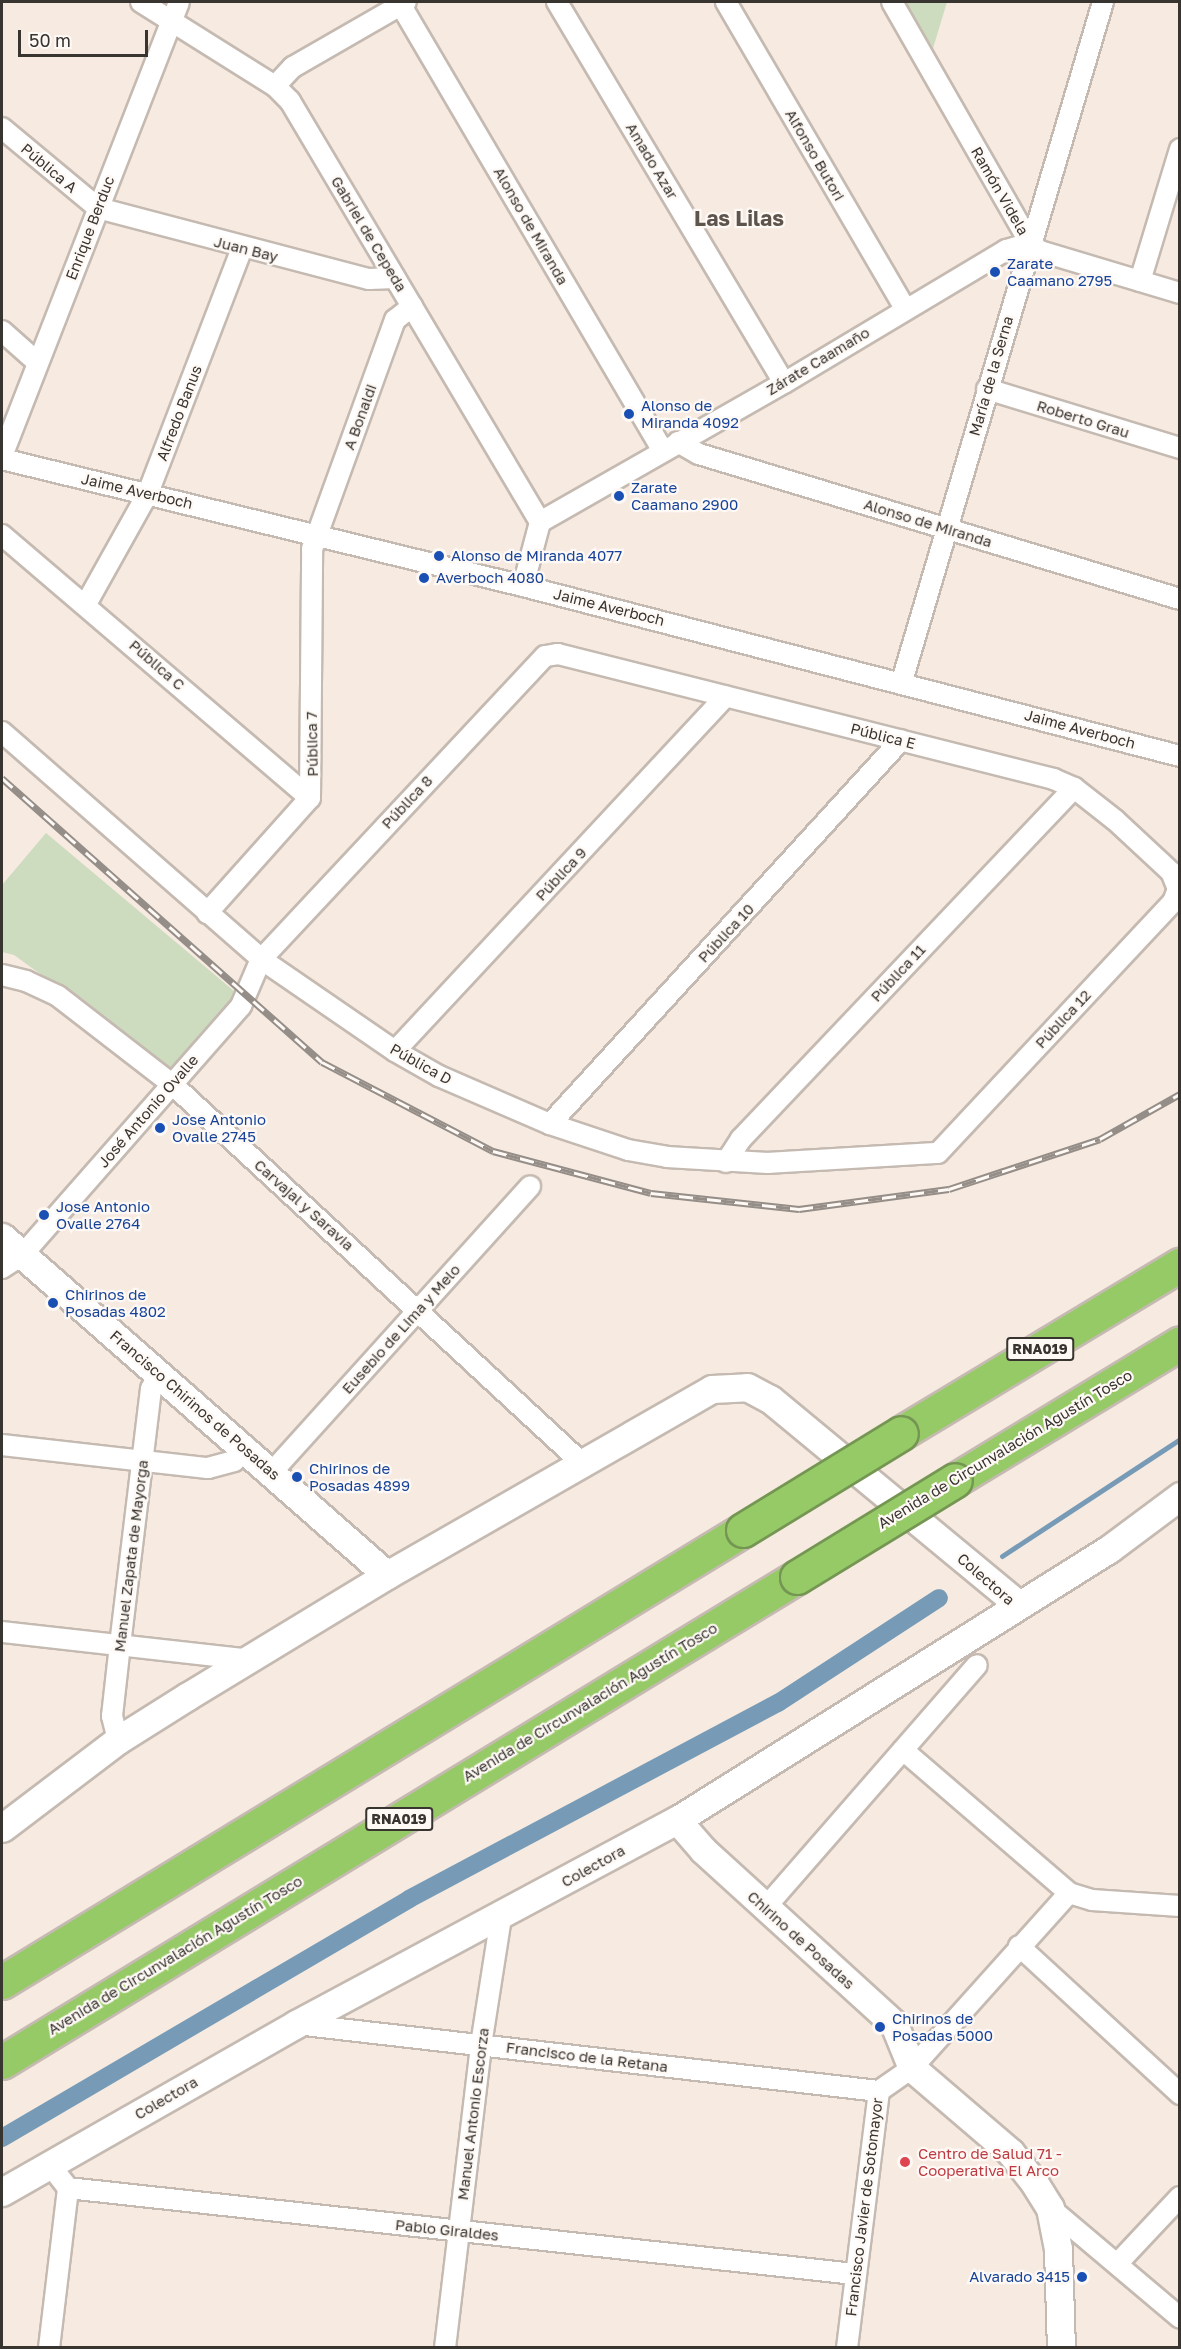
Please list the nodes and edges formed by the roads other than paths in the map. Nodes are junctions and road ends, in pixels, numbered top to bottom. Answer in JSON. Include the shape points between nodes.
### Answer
{"nodes":[{"id":1,"x":141,"y":2,"type":"edge"},
{"id":2,"x":179,"y":2,"type":"edge"},
{"id":3,"x":402,"y":2,"type":"edge"},
{"id":4,"x":557,"y":2,"type":"edge"},
{"id":5,"x":726,"y":2,"type":"edge"},
{"id":6,"x":892,"y":2,"type":"edge"},
{"id":7,"x":1103,"y":2,"type":"edge"},
{"id":8,"x":171,"y":20,"type":"junction"},
{"id":9,"x":274,"y":86,"type":"junction"},
{"id":10,"x":2,"y":128,"type":"edge"},
{"id":11,"x":1179,"y":149,"type":"edge"},
{"id":12,"x":98,"y":208,"type":"junction"},
{"id":13,"x":1030,"y":243,"type":"junction"},
{"id":14,"x":242,"y":248,"type":"junction"},
{"id":15,"x":395,"y":278,"type":"junction"},
{"id":16,"x":1140,"y":281,"type":"junction"},
{"id":17,"x":1179,"y":293,"type":"edge"},
{"id":18,"x":412,"y":306,"type":"junction"},
{"id":19,"x":905,"y":308,"type":"junction"},
{"id":20,"x":2,"y":331,"type":"edge"},
{"id":21,"x":37,"y":362,"type":"junction"},
{"id":22,"x":784,"y":383,"type":"junction"},
{"id":23,"x":987,"y":389,"type":"junction"},
{"id":24,"x":671,"y":447,"type":"junction"},
{"id":25,"x":1179,"y":448,"type":"edge"},
{"id":26,"x":2,"y":458,"type":"edge"},
{"id":27,"x":148,"y":493,"type":"junction"},
{"id":28,"x":540,"y":522,"type":"junction"},
{"id":29,"x":947,"y":529,"type":"junction"},
{"id":30,"x":2,"y":535,"type":"edge"},
{"id":31,"x":316,"y":535,"type":"junction"},
{"id":32,"x":523,"y":586,"type":"junction"},
{"id":33,"x":1179,"y":599,"type":"edge"},
{"id":34,"x":86,"y":604,"type":"junction"},
{"id":35,"x":558,"y":654,"type":"joint"},
{"id":36,"x":902,"y":681,"type":"junction"},
{"id":37,"x":726,"y":696,"type":"junction"},
{"id":38,"x":2,"y":732,"type":"edge"},
{"id":39,"x":901,"y":740,"type":"junction"},
{"id":40,"x":1179,"y":756,"type":"edge"},
{"id":41,"x":1074,"y":788,"type":"junction"},
{"id":42,"x":310,"y":798,"type":"junction"},
{"id":43,"x":1176,"y":880,"type":"joint"},
{"id":44,"x":207,"y":913,"type":"junction"},
{"id":45,"x":261,"y":959,"type":"junction"},
{"id":46,"x":2,"y":975,"type":"edge"},
{"id":47,"x":395,"y":1051,"type":"junction"},
{"id":48,"x":172,"y":1084,"type":"junction"},
{"id":49,"x":550,"y":1124,"type":"junction"},
{"id":50,"x":938,"y":1153,"type":"joint"},
{"id":51,"x":726,"y":1162,"type":"junction"},
{"id":52,"x":530,"y":1186,"type":"dead end"},
{"id":53,"x":2,"y":1237,"type":"edge"},
{"id":54,"x":12,"y":1262,"type":"edge"},
{"id":55,"x":1179,"y":1265,"type":"edge"},
{"id":56,"x":418,"y":1310,"type":"junction"},
{"id":57,"x":1179,"y":1343,"type":"edge"},
{"id":58,"x":159,"y":1374,"type":"junction"},
{"id":59,"x":2,"y":1445,"type":"edge"},
{"id":60,"x":245,"y":1448,"type":"junction"},
{"id":61,"x":143,"y":1460,"type":"junction"},
{"id":62,"x":584,"y":1465,"type":"junction"},
{"id":63,"x":272,"y":1472,"type":"junction"},
{"id":64,"x":1179,"y":1496,"type":"edge"},
{"id":65,"x":387,"y":1575,"type":"junction"},
{"id":66,"x":1019,"y":1605,"type":"junction"},
{"id":67,"x":2,"y":1632,"type":"edge"},
{"id":68,"x":120,"y":1645,"type":"junction"},
{"id":69,"x":250,"y":1660,"type":"junction"},
{"id":70,"x":977,"y":1665,"type":"dead end"},
{"id":71,"x":118,"y":1740,"type":"junction"},
{"id":72,"x":903,"y":1750,"type":"junction"},
{"id":73,"x":677,"y":1820,"type":"junction"},
{"id":74,"x":4,"y":1823,"type":"edge"},
{"id":75,"x":1069,"y":1893,"type":"junction"},
{"id":76,"x":1179,"y":1906,"type":"edge"},
{"id":77,"x":765,"y":1908,"type":"junction"},
{"id":78,"x":501,"y":1917,"type":"junction"},
{"id":79,"x":1019,"y":1946,"type":"junction"},
{"id":80,"x":2,"y":1982,"type":"edge"},
{"id":81,"x":296,"y":2024,"type":"junction"},
{"id":82,"x":481,"y":2045,"type":"junction"},
{"id":83,"x":2,"y":2062,"type":"edge"},
{"id":84,"x":912,"y":2068,"type":"junction"},
{"id":85,"x":879,"y":2091,"type":"junction"},
{"id":86,"x":1179,"y":2094,"type":"edge"},
{"id":87,"x":50,"y":2165,"type":"junction"},
{"id":88,"x":68,"y":2188,"type":"junction"},
{"id":89,"x":2,"y":2192,"type":"edge"},
{"id":90,"x":1179,"y":2197,"type":"edge"},
{"id":91,"x":1050,"y":2208,"type":"junction"},
{"id":92,"x":459,"y":2232,"type":"junction"},
{"id":93,"x":1118,"y":2264,"type":"junction"},
{"id":94,"x":855,"y":2274,"type":"junction"},
{"id":95,"x":1179,"y":2318,"type":"edge"},
{"id":96,"x":49,"y":2348,"type":"edge"},
{"id":97,"x":445,"y":2348,"type":"edge"},
{"id":98,"x":847,"y":2348,"type":"edge"},
{"id":99,"x":1060,"y":2348,"type":"edge"}],
"edges":[{"from":1,"to":8,"type":"street","name":"Gabriel de Cepeda"},
{"from":2,"to":8,"type":"street","name":"Enrique Berduc"},
{"from":3,"to":9,"type":"street","via":[[294,67]]},
{"from":3,"to":24,"type":"street","name":"Alonso de Miranda"},
{"from":4,"to":22,"type":"street","name":"Amado Azar"},
{"from":5,"to":19,"type":"street","name":"Alfonso Butori"},
{"from":6,"to":13,"type":"street","name":"Ramón Videla"},
{"from":7,"to":13,"type":"street","name":"María de la Serna"},
{"from":8,"to":9,"type":"street","name":"Gabriel de Cepeda"},
{"from":8,"to":12,"type":"street","name":"Enrique Berduc"},
{"from":9,"to":15,"type":"street","name":"Gabriel de Cepeda","via":[[290,101]]},
{"from":10,"to":12,"type":"street","name":"Pública A"},
{"from":11,"to":16,"type":"street"},
{"from":12,"to":14,"type":"street","name":"Juan Bay"},
{"from":12,"to":21,"type":"street","name":"Enrique Berduc"},
{"from":13,"to":16,"type":"street","name":"Ramón Videla","via":[[1040,250]]},
{"from":13,"to":19,"type":"street","name":"Zárate Caamaño","via":[[1005,250]]},
{"from":13,"to":23,"type":"street","name":"María de la Serna"},
{"from":14,"to":15,"type":"street","name":"Juan Bay","via":[[369,279]]},
{"from":14,"to":27,"type":"street","name":"Alfredo Banus"},
{"from":15,"to":18,"type":"street","name":"Gabriel de Cepeda"},
{"from":16,"to":17,"type":"street","name":"Ramón Videla"},
{"from":18,"to":28,"type":"street","name":"Gabriel de Cepeda"},
{"from":18,"to":31,"type":"street","name":"A Bonaldi","via":[[395,320]]},
{"from":19,"to":22,"type":"street","name":"Zárate Caamaño"},
{"from":20,"to":21,"type":"street"},
{"from":21,"to":26,"type":"street","name":"Enrique Berduc"},
{"from":22,"to":24,"type":"street","name":"Zárate Caamaño"},
{"from":23,"to":25,"type":"street","name":"Roberto Grau"},
{"from":23,"to":29,"type":"street","name":"María de la Serna"},
{"from":24,"to":28,"type":"street","name":"Zárate Caamaño"},
{"from":24,"to":29,"type":"street","name":"Alonso de Miranda"},
{"from":26,"to":27,"type":"street","name":"Jaime Averboch"},
{"from":27,"to":31,"type":"street","name":"Jaime Averboch"},
{"from":27,"to":34,"type":"street","name":"Alfredo Banus"},
{"from":28,"to":32,"type":"street"},
{"from":29,"to":33,"type":"street","name":"Alonso de Miranda"},
{"from":29,"to":36,"type":"street","name":"María de la Serna"},
{"from":30,"to":34,"type":"street","name":"Pública C"},
{"from":31,"to":32,"type":"street","name":"Jaime Averboch"},
{"from":31,"to":42,"type":"street","name":"Pública 7","via":[[310,576]]},
{"from":32,"to":36,"type":"street","name":"Jaime Averboch"},
{"from":34,"to":42,"type":"street","name":"Pública C"},
{"from":35,"to":37,"type":"street","name":"Pública E"},
{"from":35,"to":45,"type":"street","name":"Pública 8","via":[[536,662]]},
{"from":36,"to":40,"type":"street","name":"Jaime Averboch"},
{"from":37,"to":39,"type":"street","name":"Pública E"},
{"from":37,"to":47,"type":"street","name":"Pública 9"},
{"from":38,"to":44,"type":"street","name":"Pública D"},
{"from":39,"to":41,"type":"street","name":"Pública E","via":[[1025,770]]},
{"from":39,"to":49,"type":"street","name":"Pública 10"},
{"from":41,"to":43,"type":"street","name":"Pública E","via":[[1115,820]]},
{"from":41,"to":51,"type":"street","name":"Pública 11","via":[[741,1139]]},
{"from":42,"to":44,"type":"street","name":"Pública 7"},
{"from":43,"to":50,"type":"street","name":"Pública 12","via":[[1178,889],[1173,902]]},
{"from":44,"to":45,"type":"street","name":"Pública D"},
{"from":45,"to":47,"type":"street","name":"Pública D"},
{"from":45,"to":48,"type":"street","name":"José Antonio Ovalle","via":[[241,1006]]},
{"from":46,"to":48,"type":"street","name":"Carvajal y Saravia","via":[[58,996]]},
{"from":47,"to":49,"type":"street","name":"Pública D","via":[[439,1076]]},
{"from":48,"to":54,"type":"street","name":"José Antonio Ovalle"},
{"from":48,"to":56,"type":"street","name":"Carvajal y Saravia"},
{"from":49,"to":51,"type":"street","name":"Pública D","via":[[628,1150]]},
{"from":50,"to":51,"type":"street","name":"Pública D"},
{"from":52,"to":56,"type":"street","name":"Eusebio de Lima y Melo"},
{"from":53,"to":54,"type":"main road","name":"Francisco Chirinos de Posadas"},
{"from":54,"to":58,"type":"main road","name":"Francisco Chirinos de Posadas"},
{"from":55,"to":80,"type":"highway","number":"RNA019","bridge":true},
{"from":56,"to":62,"type":"street","name":"Carvajal y Saravia"},
{"from":56,"to":63,"type":"street","name":"Eusebio de Lima y Melo"},
{"from":57,"to":83,"type":"highway","name":"Avenida de Circunvalación Agustín Tosco","number":"RNA019","bridge":true},
{"from":58,"to":60,"type":"main road","name":"Francisco Chirinos de Posadas"},
{"from":58,"to":61,"type":"street","name":"Manuel Zapata de Mayorga","via":[[151,1389]]},
{"from":59,"to":61,"type":"street"},
{"from":60,"to":61,"type":"street","via":[[234,1461],[220,1467]]},
{"from":60,"to":63,"type":"main road","name":"Francisco Chirinos de Posadas"},
{"from":61,"to":68,"type":"street","name":"Manuel Zapata de Mayorga"},
{"from":62,"to":65,"type":"main road","name":"Colectora"},
{"from":62,"to":66,"type":"main road","name":"Colectora","via":[[694,1396],[712,1389],[747,1387],[770,1399]]},
{"from":63,"to":65,"type":"main road","name":"Francisco Chirinos de Posadas"},
{"from":64,"to":66,"type":"main road","via":[[1109,1549]]},
{"from":65,"to":69,"type":"main road","name":"Colectora"},
{"from":66,"to":73,"type":"main road","name":"Colectora"},
{"from":67,"to":68,"type":"street"},
{"from":68,"to":69,"type":"street"},
{"from":68,"to":71,"type":"street","name":"Manuel Zapata de Mayorga","via":[[112,1716]]},
{"from":69,"to":71,"type":"main road","name":"Colectora"},
{"from":70,"to":72,"type":"street"},
{"from":71,"to":74,"type":"main road","name":"Colectora"},
{"from":72,"to":75,"type":"street"},
{"from":72,"to":77,"type":"street"},
{"from":73,"to":77,"type":"main road","name":"Chirino de Posadas"},
{"from":73,"to":78,"type":"main road","name":"Colectora"},
{"from":75,"to":76,"type":"street","via":[[1092,1900]]},
{"from":75,"to":79,"type":"street","name":"Francisco Javier de Sotomayor"},
{"from":77,"to":84,"type":"main road","name":"Chirino de Posadas","via":[[894,2024]]},
{"from":78,"to":81,"type":"main road","name":"Colectora"},
{"from":78,"to":82,"type":"street","name":"Manuel Antonio Escorza"},
{"from":79,"to":84,"type":"street","name":"Francisco Javier de Sotomayor"},
{"from":79,"to":86,"type":"street"},
{"from":81,"to":82,"type":"street","name":"Francisco de la Retana"},
{"from":81,"to":87,"type":"main road","name":"Colectora"},
{"from":82,"to":85,"type":"street","name":"Francisco de la Retana"},
{"from":82,"to":92,"type":"street","name":"Manuel Antonio Escorza"},
{"from":84,"to":85,"type":"street","name":"Francisco Javier de Sotomayor"},
{"from":84,"to":91,"type":"main road","via":[[1011,2153]]},
{"from":85,"to":94,"type":"street","name":"Francisco Javier de Sotomayor"},
{"from":87,"to":88,"type":"street"},
{"from":87,"to":89,"type":"main road","name":"Colectora"},
{"from":88,"to":92,"type":"street","name":"Pablo Giraldes"},
{"from":88,"to":96,"type":"street"},
{"from":90,"to":93,"type":"street"},
{"from":91,"to":93,"type":"street"},
{"from":91,"to":99,"type":"main road","via":[[1061,2279]]},
{"from":92,"to":94,"type":"street","name":"Pablo Giraldes"},
{"from":92,"to":97,"type":"street","name":"Manuel Antonio Escorza"},
{"from":93,"to":95,"type":"street"},
{"from":94,"to":98,"type":"street","name":"Francisco Javier de Sotomayor"}]}
